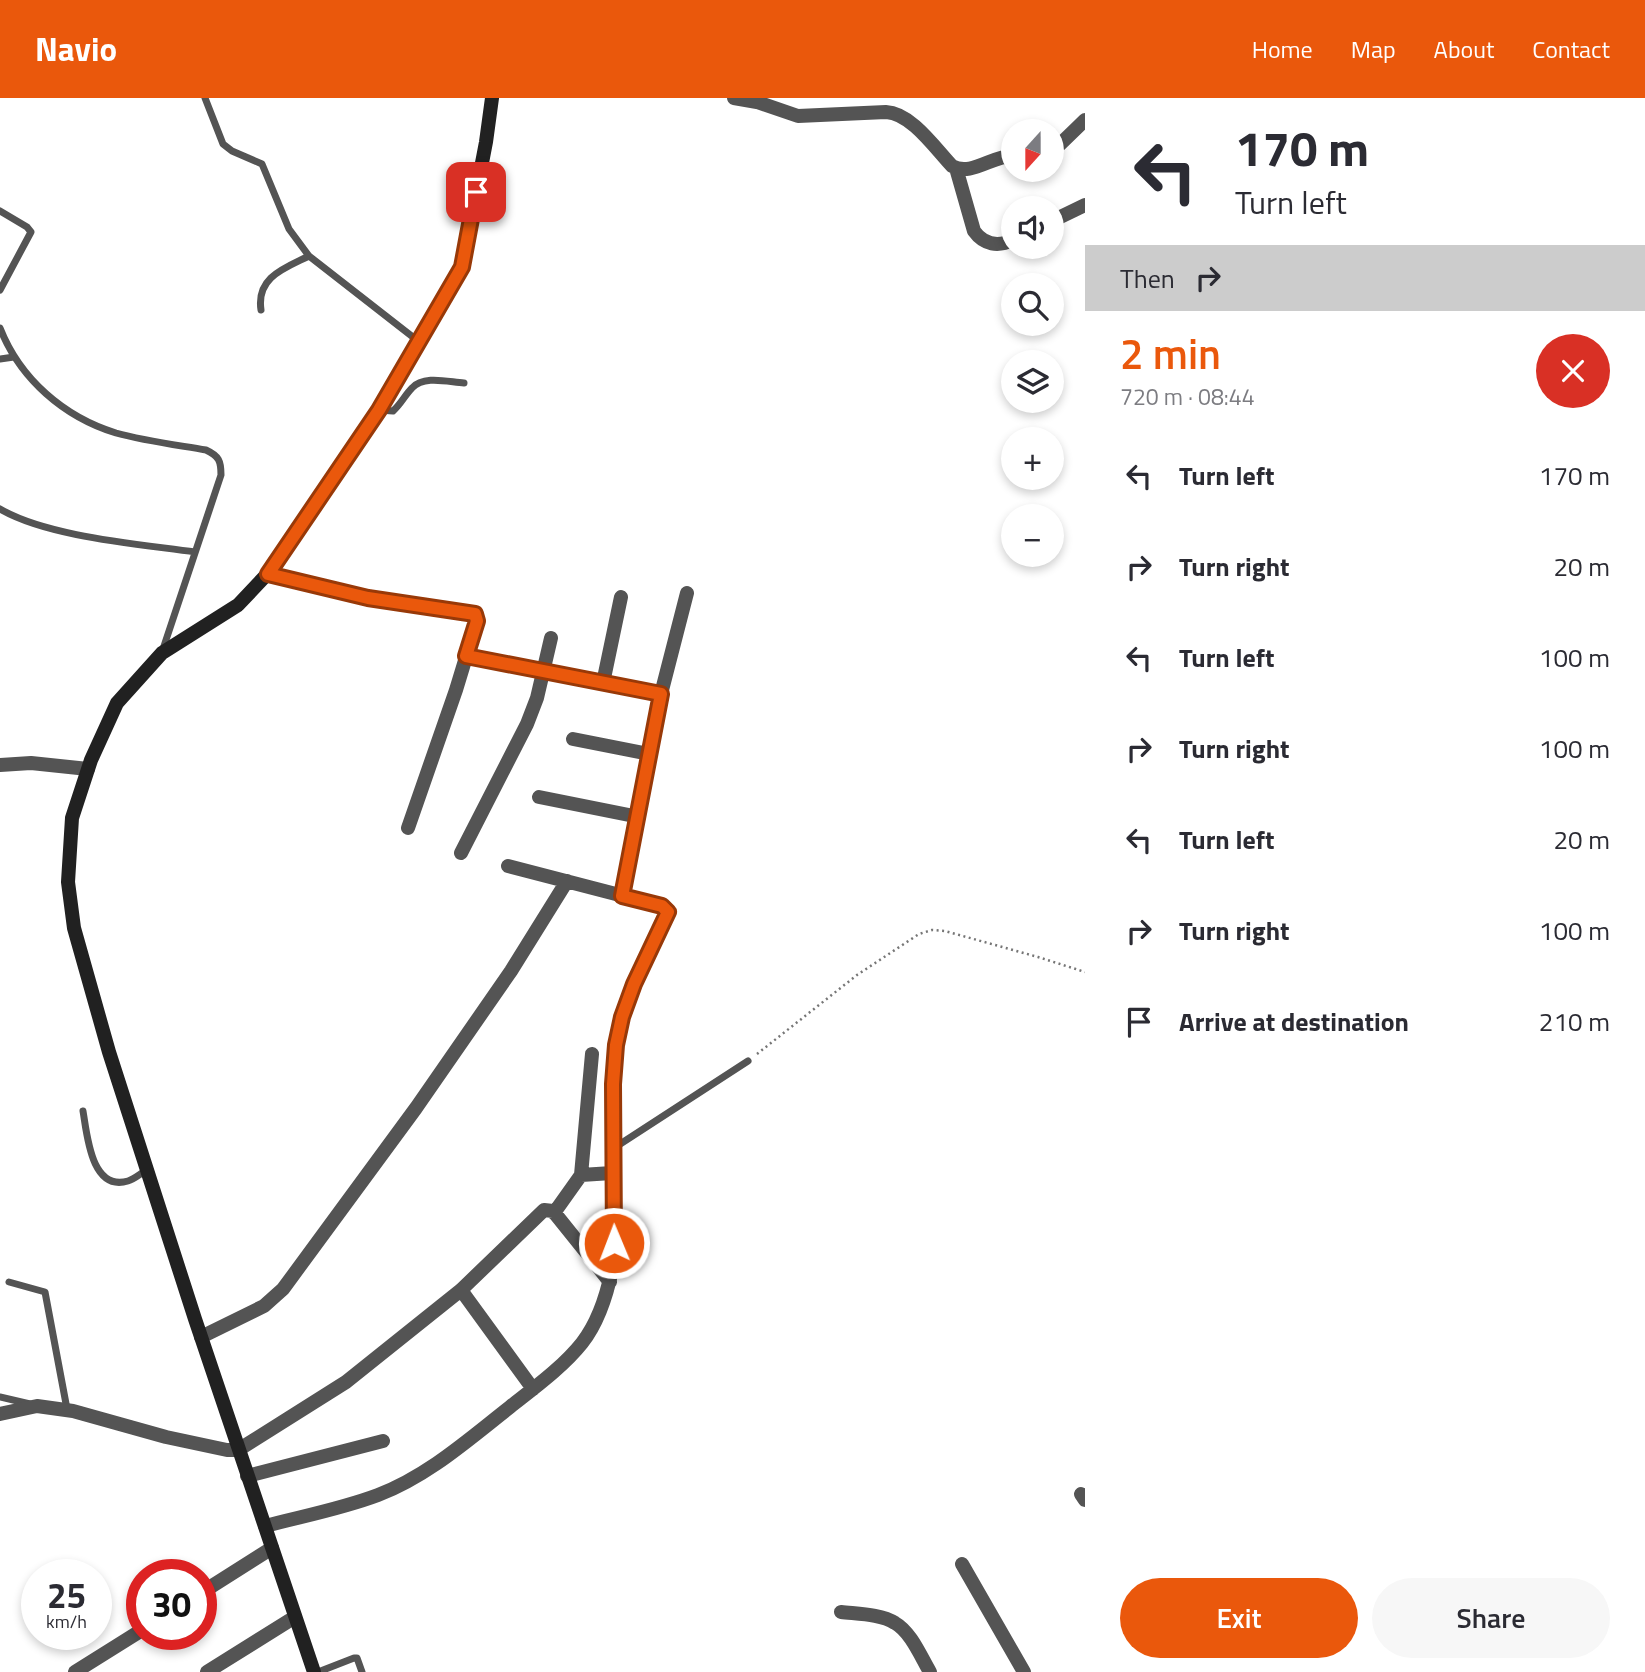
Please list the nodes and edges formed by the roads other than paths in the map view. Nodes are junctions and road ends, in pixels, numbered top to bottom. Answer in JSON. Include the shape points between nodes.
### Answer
{"nodes":[{"id":1,"x":205,"y":98,"type":"edge"},
{"id":2,"x":492,"y":98,"type":"edge"},
{"id":3,"x":734,"y":98,"type":"edge"},
{"id":4,"x":1085,"y":120,"type":"edge"},
{"id":5,"x":1064,"y":140,"type":"edge"},
{"id":6,"x":1001,"y":157,"type":"edge"},
{"id":7,"x":956,"y":168,"type":"junction"},
{"id":8,"x":1085,"y":205,"type":"edge"},
{"id":9,"x":0,"y":211,"type":"edge"},
{"id":10,"x":1064,"y":215,"type":"edge"},
{"id":11,"x":1001,"y":243,"type":"edge"},
{"id":12,"x":310,"y":256,"type":"junction"},
{"id":13,"x":0,"y":290,"type":"edge"},
{"id":14,"x":261,"y":310,"type":"dead end"},
{"id":15,"x":0,"y":328,"type":"edge"},
{"id":16,"x":419,"y":341,"type":"junction"},
{"id":17,"x":14,"y":357,"type":"junction"},
{"id":18,"x":0,"y":359,"type":"edge"},
{"id":19,"x":464,"y":383,"type":"dead end"},
{"id":20,"x":379,"y":410,"type":"junction"},
{"id":21,"x":0,"y":509,"type":"edge"},
{"id":22,"x":195,"y":552,"type":"junction"},
{"id":23,"x":268,"y":574,"type":"junction"},
{"id":24,"x":687,"y":593,"type":"dead end"},
{"id":25,"x":621,"y":597,"type":"dead end"},
{"id":26,"x":551,"y":638,"type":"dead end"},
{"id":27,"x":162,"y":653,"type":"junction"},
{"id":28,"x":466,"y":656,"type":"junction"},
{"id":29,"x":544,"y":671,"type":"junction"},
{"id":30,"x":603,"y":683,"type":"junction"},
{"id":31,"x":661,"y":694,"type":"junction"},
{"id":32,"x":573,"y":739,"type":"dead end"},
{"id":33,"x":649,"y":754,"type":"junction"},
{"id":34,"x":0,"y":765,"type":"edge"},
{"id":35,"x":88,"y":769,"type":"junction"},
{"id":36,"x":539,"y":797,"type":"dead end"},
{"id":37,"x":639,"y":817,"type":"junction"},
{"id":38,"x":408,"y":828,"type":"dead end"},
{"id":39,"x":461,"y":853,"type":"dead end"},
{"id":40,"x":508,"y":866,"type":"dead end"},
{"id":41,"x":566,"y":881,"type":"junction"},
{"id":42,"x":622,"y":896,"type":"junction"},
{"id":43,"x":592,"y":1054,"type":"dead end"},
{"id":44,"x":748,"y":1061,"type":"road end"},
{"id":45,"x":83,"y":1111,"type":"dead end"},
{"id":46,"x":612,"y":1150,"type":"junction"},
{"id":47,"x":148,"y":1170,"type":"junction"},
{"id":48,"x":612,"y":1173,"type":"junction"},
{"id":49,"x":581,"y":1174,"type":"junction"},
{"id":50,"x":554,"y":1213,"type":"junction"},
{"id":51,"x":9,"y":1282,"type":"dead end"},
{"id":52,"x":610,"y":1282,"type":"junction"},
{"id":53,"x":461,"y":1290,"type":"junction"},
{"id":54,"x":201,"y":1337,"type":"junction"},
{"id":55,"x":533,"y":1389,"type":"junction"},
{"id":56,"x":0,"y":1398,"type":"edge"},
{"id":57,"x":37,"y":1406,"type":"junction"},
{"id":58,"x":67,"y":1410,"type":"junction"},
{"id":59,"x":0,"y":1414,"type":"edge"},
{"id":60,"x":383,"y":1441,"type":"dead end"},
{"id":61,"x":238,"y":1450,"type":"junction"},
{"id":62,"x":247,"y":1476,"type":"junction"},
{"id":63,"x":265,"y":1526,"type":"junction"},
{"id":64,"x":272,"y":1548,"type":"junction"},
{"id":65,"x":962,"y":1564,"type":"dead end"},
{"id":66,"x":217,"y":1583,"type":"edge"},
{"id":67,"x":841,"y":1612,"type":"dead end"},
{"id":68,"x":295,"y":1616,"type":"junction"},
{"id":69,"x":126,"y":1640,"type":"edge"},
{"id":70,"x":75,"y":1672,"type":"edge"},
{"id":71,"x":207,"y":1672,"type":"edge"},
{"id":72,"x":316,"y":1672,"type":"edge"},
{"id":73,"x":362,"y":1672,"type":"edge"},
{"id":74,"x":930,"y":1672,"type":"edge"},
{"id":75,"x":1024,"y":1672,"type":"edge"}],
"edges":[{"from":1,"to":12,"type":"lane","via":[[223,144],[262,164],[289,229]]},
{"from":2,"to":16,"type":"street","via":[[462,267]]},
{"from":3,"to":7,"type":"street","via":[[798,116],[892,112],[905,117]]},
{"from":4,"to":5,"type":"street"},
{"from":6,"to":7,"type":"street","via":[[964,170]]},
{"from":7,"to":11,"type":"street","via":[[974,231],[978,237]]},
{"from":8,"to":10,"type":"street"},
{"from":9,"to":13,"type":"lane","via":[[31,232]]},
{"from":12,"to":14,"type":"lane","via":[[268,279],[262,289]]},
{"from":12,"to":16,"type":"lane"},
{"from":15,"to":17,"type":"lane"},
{"from":16,"to":20,"type":"street"},
{"from":17,"to":18,"type":"lane"},
{"from":17,"to":22,"type":"lane","via":[[53,400],[81,418],[116,432],[216,454],[221,475]]},
{"from":19,"to":20,"type":"lane","via":[[419,382],[393,411]]},
{"from":20,"to":23,"type":"street"},
{"from":21,"to":22,"type":"lane","via":[[96,537]]},
{"from":22,"to":27,"type":"lane"},
{"from":23,"to":27,"type":"street","via":[[238,605]]},
{"from":23,"to":28,"type":"street","via":[[368,598],[475,614]]},
{"from":24,"to":31,"type":"street"},
{"from":25,"to":30,"type":"street"},
{"from":26,"to":29,"type":"street"},
{"from":27,"to":35,"type":"street","via":[[117,703]]},
{"from":28,"to":29,"type":"street"},
{"from":28,"to":38,"type":"street"},
{"from":29,"to":30,"type":"street"},
{"from":29,"to":39,"type":"street","via":[[527,724]]},
{"from":30,"to":31,"type":"street"},
{"from":31,"to":33,"type":"street"},
{"from":32,"to":33,"type":"street"},
{"from":33,"to":37,"type":"street"},
{"from":34,"to":35,"type":"street"},
{"from":35,"to":47,"type":"street","via":[[72,818],[68,882],[74,928]]},
{"from":36,"to":37,"type":"street"},
{"from":37,"to":42,"type":"street"},
{"from":40,"to":41,"type":"street"},
{"from":41,"to":42,"type":"street"},
{"from":41,"to":54,"type":"street","via":[[511,971],[416,1108],[283,1289],[264,1306]]},
{"from":42,"to":46,"type":"street","via":[[662,906],[668,912],[622,1017],[613,1084]]},
{"from":43,"to":49,"type":"street"},
{"from":44,"to":46,"type":"lane"},
{"from":45,"to":47,"type":"lane","via":[[94,1163],[106,1177],[128,1181]]},
{"from":46,"to":48,"type":"street"},
{"from":47,"to":54,"type":"street"},
{"from":48,"to":49,"type":"street"},
{"from":48,"to":52,"type":"street","via":[[614,1259]]},
{"from":49,"to":50,"type":"street"},
{"from":50,"to":52,"type":"street"},
{"from":50,"to":53,"type":"street","via":[[548,1209],[540,1212]]},
{"from":51,"to":58,"type":"lane","via":[[45,1292]]},
{"from":52,"to":55,"type":"street","via":[[581,1344]]},
{"from":53,"to":55,"type":"street"},
{"from":53,"to":61,"type":"street","via":[[346,1382]]},
{"from":54,"to":61,"type":"street"},
{"from":55,"to":63,"type":"street","via":[[442,1461],[381,1494]]},
{"from":56,"to":57,"type":"lane"},
{"from":57,"to":58,"type":"street"},
{"from":57,"to":59,"type":"street"},
{"from":58,"to":61,"type":"street","via":[[166,1437]]},
{"from":60,"to":62,"type":"street"},
{"from":61,"to":62,"type":"street"},
{"from":62,"to":63,"type":"street"},
{"from":63,"to":64,"type":"street"},
{"from":64,"to":66,"type":"street"},
{"from":64,"to":68,"type":"street"},
{"from":65,"to":75,"type":"street"},
{"from":67,"to":74,"type":"street","via":[[896,1623]]},
{"from":68,"to":71,"type":"street"},
{"from":68,"to":72,"type":"street"},
{"from":69,"to":70,"type":"street"},
{"from":72,"to":73,"type":"lane","via":[[354,1658]]}]}
